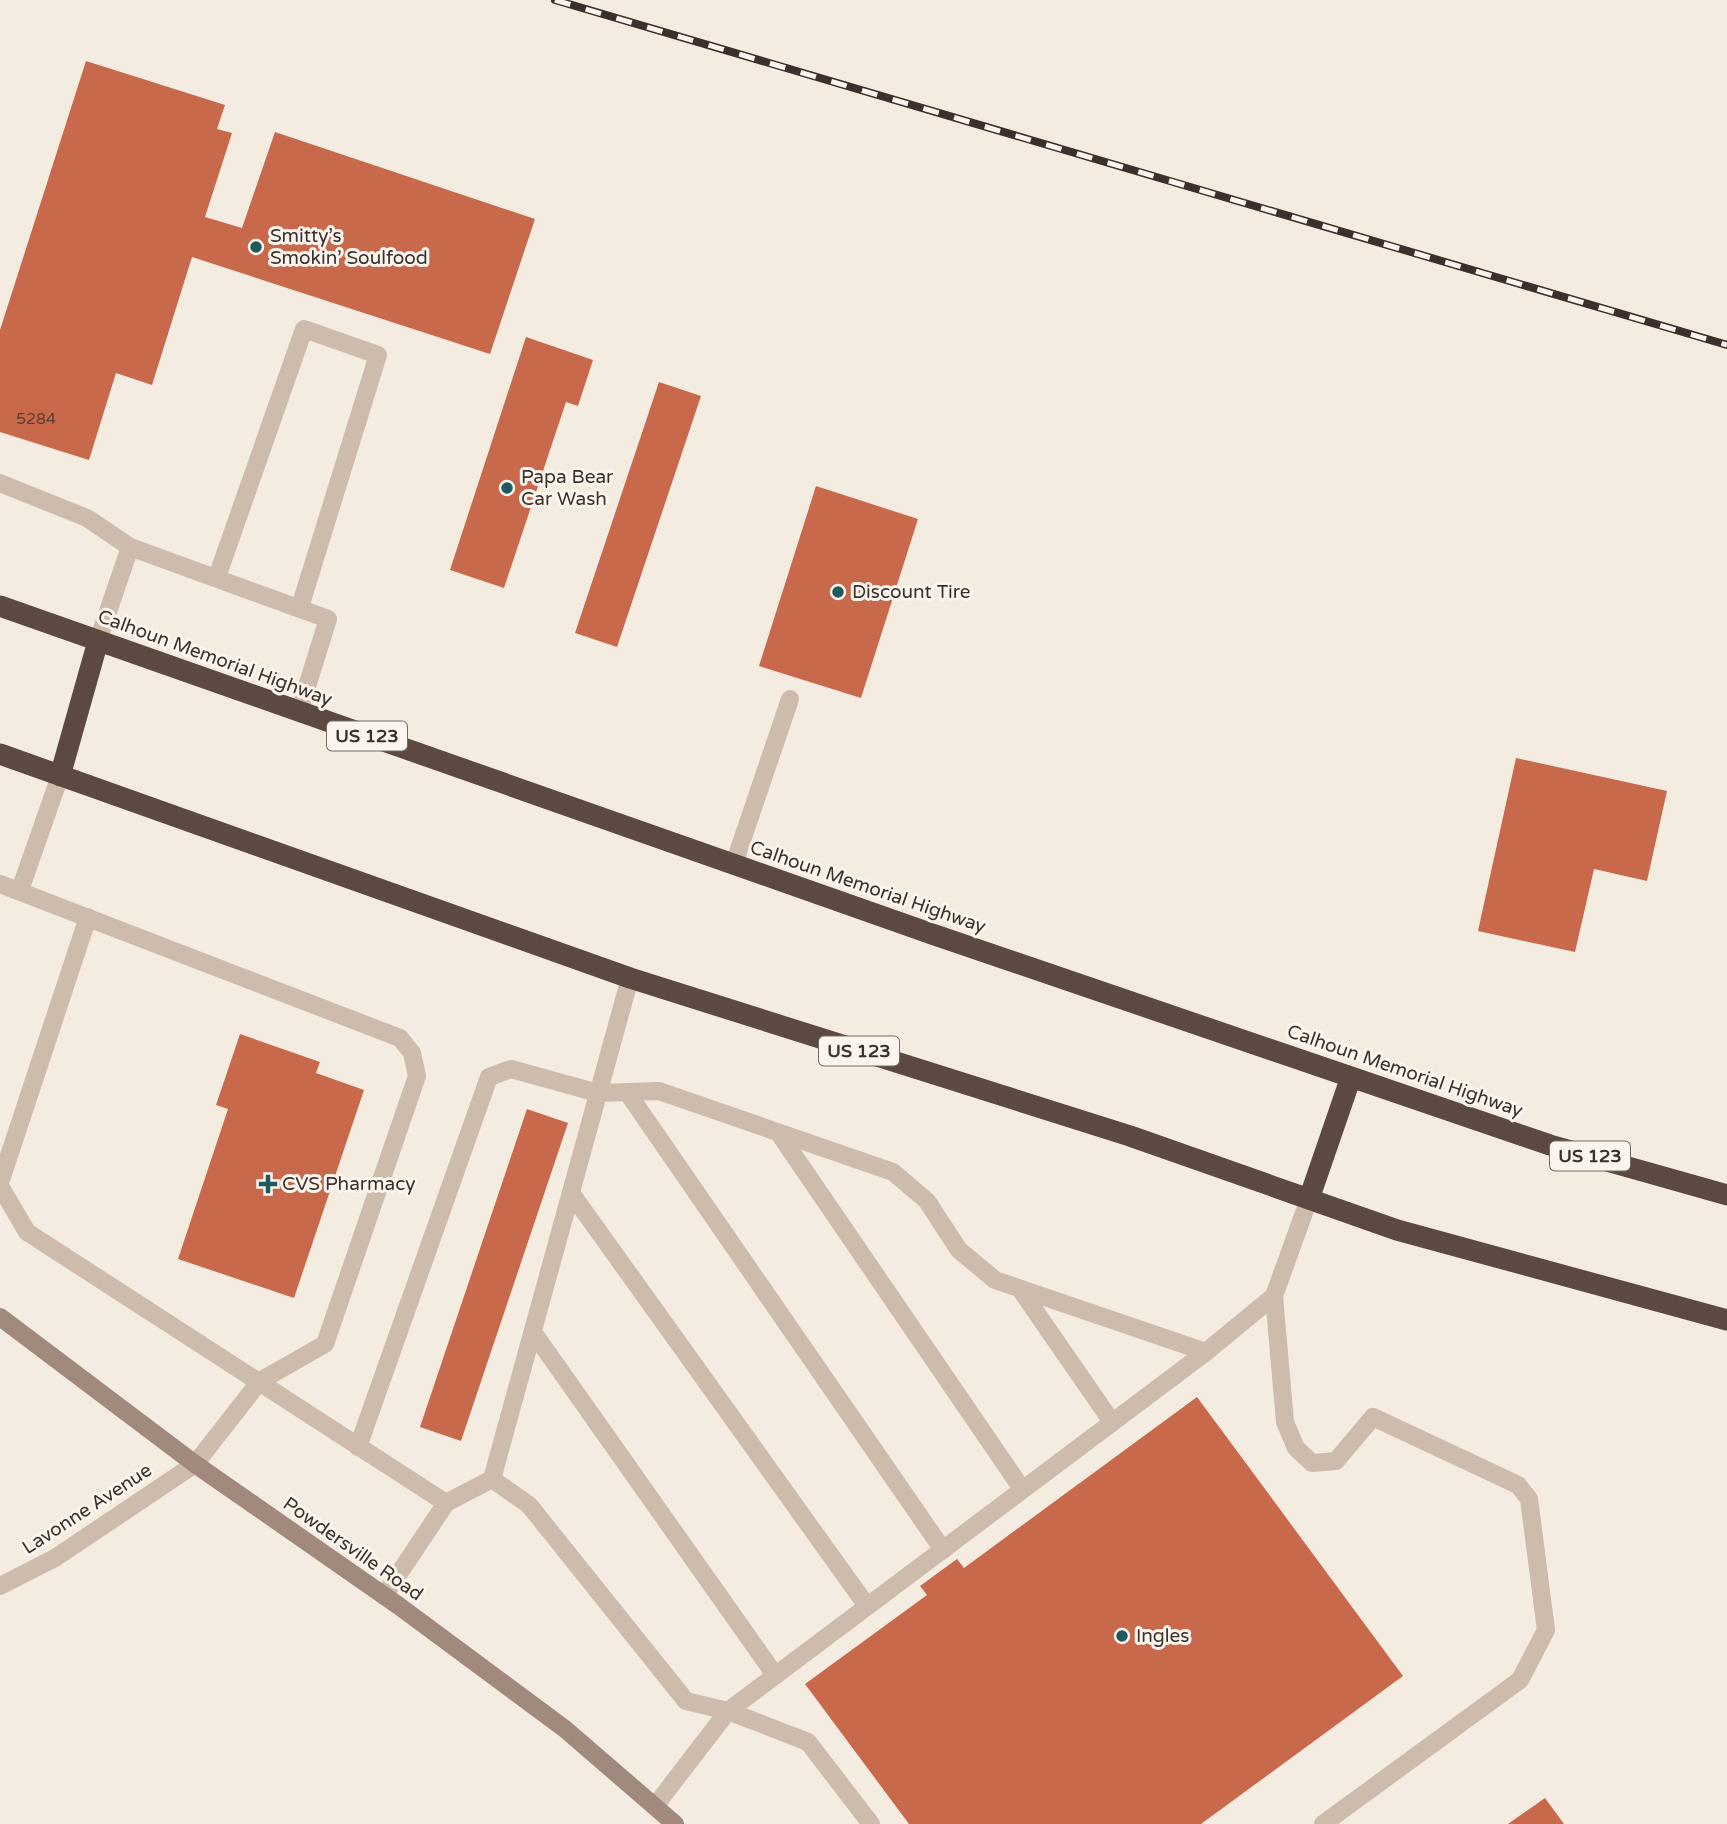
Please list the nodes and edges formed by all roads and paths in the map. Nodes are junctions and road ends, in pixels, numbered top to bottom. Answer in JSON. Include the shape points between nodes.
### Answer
{"nodes":[{"id":1,"x":0,"y":483,"type":"edge"},
{"id":2,"x":130,"y":547,"type":"junction"},
{"id":3,"x":217,"y":577,"type":"junction"},
{"id":4,"x":0,"y":606,"type":"edge"},
{"id":5,"x":300,"y":607,"type":"junction"},
{"id":6,"x":98,"y":641,"type":"junction"},
{"id":7,"x":790,"y":699,"type":"dead end"},
{"id":8,"x":299,"y":712,"type":"junction"},
{"id":9,"x":0,"y":754,"type":"edge"},
{"id":10,"x":60,"y":776,"type":"junction"},
{"id":11,"x":734,"y":864,"type":"junction"},
{"id":12,"x":0,"y":884,"type":"edge"},
{"id":13,"x":20,"y":890,"type":"junction"},
{"id":14,"x":88,"y":917,"type":"junction"},
{"id":15,"x":630,"y":978,"type":"junction"},
{"id":16,"x":1351,"y":1077,"type":"junction"},
{"id":17,"x":627,"y":1092,"type":"junction"},
{"id":18,"x":598,"y":1093,"type":"junction"},
{"id":19,"x":778,"y":1132,"type":"junction"},
{"id":20,"x":0,"y":1184,"type":"edge"},
{"id":21,"x":571,"y":1193,"type":"junction"},
{"id":22,"x":1727,"y":1195,"type":"edge"},
{"id":23,"x":1309,"y":1199,"type":"junction"},
{"id":24,"x":1020,"y":1289,"type":"junction"},
{"id":25,"x":1274,"y":1296,"type":"junction"},
{"id":26,"x":0,"y":1317,"type":"edge"},
{"id":27,"x":1727,"y":1320,"type":"edge"},
{"id":28,"x":533,"y":1332,"type":"junction"},
{"id":29,"x":1206,"y":1352,"type":"junction"},
{"id":30,"x":260,"y":1381,"type":"junction"},
{"id":31,"x":1112,"y":1422,"type":"junction"},
{"id":32,"x":358,"y":1447,"type":"junction"},
{"id":33,"x":195,"y":1464,"type":"junction"},
{"id":34,"x":492,"y":1479,"type":"junction"},
{"id":35,"x":1022,"y":1489,"type":"junction"},
{"id":36,"x":446,"y":1503,"type":"junction"},
{"id":37,"x":943,"y":1549,"type":"junction"},
{"id":38,"x":0,"y":1586,"type":"edge"},
{"id":39,"x":384,"y":1596,"type":"junction"},
{"id":40,"x":867,"y":1606,"type":"junction"},
{"id":41,"x":775,"y":1675,"type":"junction"},
{"id":42,"x":728,"y":1711,"type":"junction"},
{"id":43,"x":654,"y":1806,"type":"junction"},
{"id":44,"x":675,"y":1824,"type":"edge"},
{"id":45,"x":871,"y":1824,"type":"edge"},
{"id":46,"x":1323,"y":1824,"type":"edge"}],
"edges":[{"from":1,"to":2,"type":"street","via":[[87,518]]},
{"from":2,"to":3,"type":"street"},
{"from":2,"to":6,"type":"street"},
{"from":3,"to":5,"type":"street"},
{"from":3,"to":5,"type":"street","via":[[304,329],[378,355]]},
{"from":4,"to":6,"type":"highway","name":"Calhoun Memorial Highway","number":"US 123"},
{"from":5,"to":8,"type":"street","via":[[328,620]]},
{"from":6,"to":8,"type":"highway","name":"Calhoun Memorial Highway","number":"US 123"},
{"from":6,"to":10,"type":"highway"},
{"from":7,"to":11,"type":"street"},
{"from":8,"to":11,"type":"highway","name":"Calhoun Memorial Highway","number":"US 123"},
{"from":9,"to":10,"type":"highway","number":"US 123"},
{"from":10,"to":13,"type":"street"},
{"from":10,"to":15,"type":"highway","number":"US 123"},
{"from":11,"to":16,"type":"highway","name":"Calhoun Memorial Highway","number":"US 123"},
{"from":12,"to":13,"type":"street"},
{"from":13,"to":14,"type":"street"},
{"from":14,"to":20,"type":"street"},
{"from":14,"to":30,"type":"street","via":[[400,1038],[412,1053],[417,1076],[325,1344]]},
{"from":15,"to":18,"type":"street"},
{"from":15,"to":23,"type":"highway","number":"US 123","via":[[1130,1136]]},
{"from":16,"to":22,"type":"highway","name":"Calhoun Memorial Highway","number":"US 123","via":[[1550,1145]]},
{"from":16,"to":23,"type":"highway"},
{"from":17,"to":18,"type":"street"},
{"from":17,"to":19,"type":"street","via":[[659,1091]]},
{"from":17,"to":37,"type":"street"},
{"from":18,"to":21,"type":"street"},
{"from":18,"to":32,"type":"street","via":[[511,1069],[489,1077]]},
{"from":19,"to":24,"type":"street","via":[[893,1172],[927,1201],[959,1250],[995,1280]]},
{"from":19,"to":35,"type":"street"},
{"from":20,"to":30,"type":"street","via":[[27,1232]]},
{"from":21,"to":28,"type":"street"},
{"from":21,"to":40,"type":"street"},
{"from":23,"to":25,"type":"street"},
{"from":23,"to":27,"type":"highway","number":"US 123","via":[[1397,1230]]},
{"from":24,"to":29,"type":"street"},
{"from":24,"to":31,"type":"street"},
{"from":25,"to":29,"type":"street"},
{"from":25,"to":46,"type":"street","via":[[1285,1422],[1296,1448],[1312,1463],[1336,1461],[1373,1417],[1518,1485],[1529,1499],[1546,1630],[1520,1680]]},
{"from":26,"to":33,"type":"street","name":"Powdersville Road"},
{"from":28,"to":34,"type":"street"},
{"from":28,"to":41,"type":"street"},
{"from":29,"to":31,"type":"street"},
{"from":30,"to":32,"type":"street"},
{"from":30,"to":33,"type":"street","name":"Lavonne Avenue"},
{"from":31,"to":35,"type":"street"},
{"from":32,"to":36,"type":"street"},
{"from":33,"to":38,"type":"street","name":"Lavonne Avenue","via":[[55,1558]]},
{"from":33,"to":39,"type":"street","name":"Powdersville Road"},
{"from":34,"to":36,"type":"street"},
{"from":34,"to":42,"type":"street","via":[[529,1505],[686,1701]]},
{"from":35,"to":37,"type":"street"},
{"from":36,"to":39,"type":"street"},
{"from":37,"to":40,"type":"street"},
{"from":39,"to":43,"type":"street","name":"Powdersville Road","via":[[565,1728]]},
{"from":40,"to":41,"type":"street"},
{"from":41,"to":42,"type":"street"},
{"from":42,"to":43,"type":"street"},
{"from":42,"to":45,"type":"street","via":[[808,1742]]},
{"from":43,"to":44,"type":"street","name":"Powdersville Road"}]}
